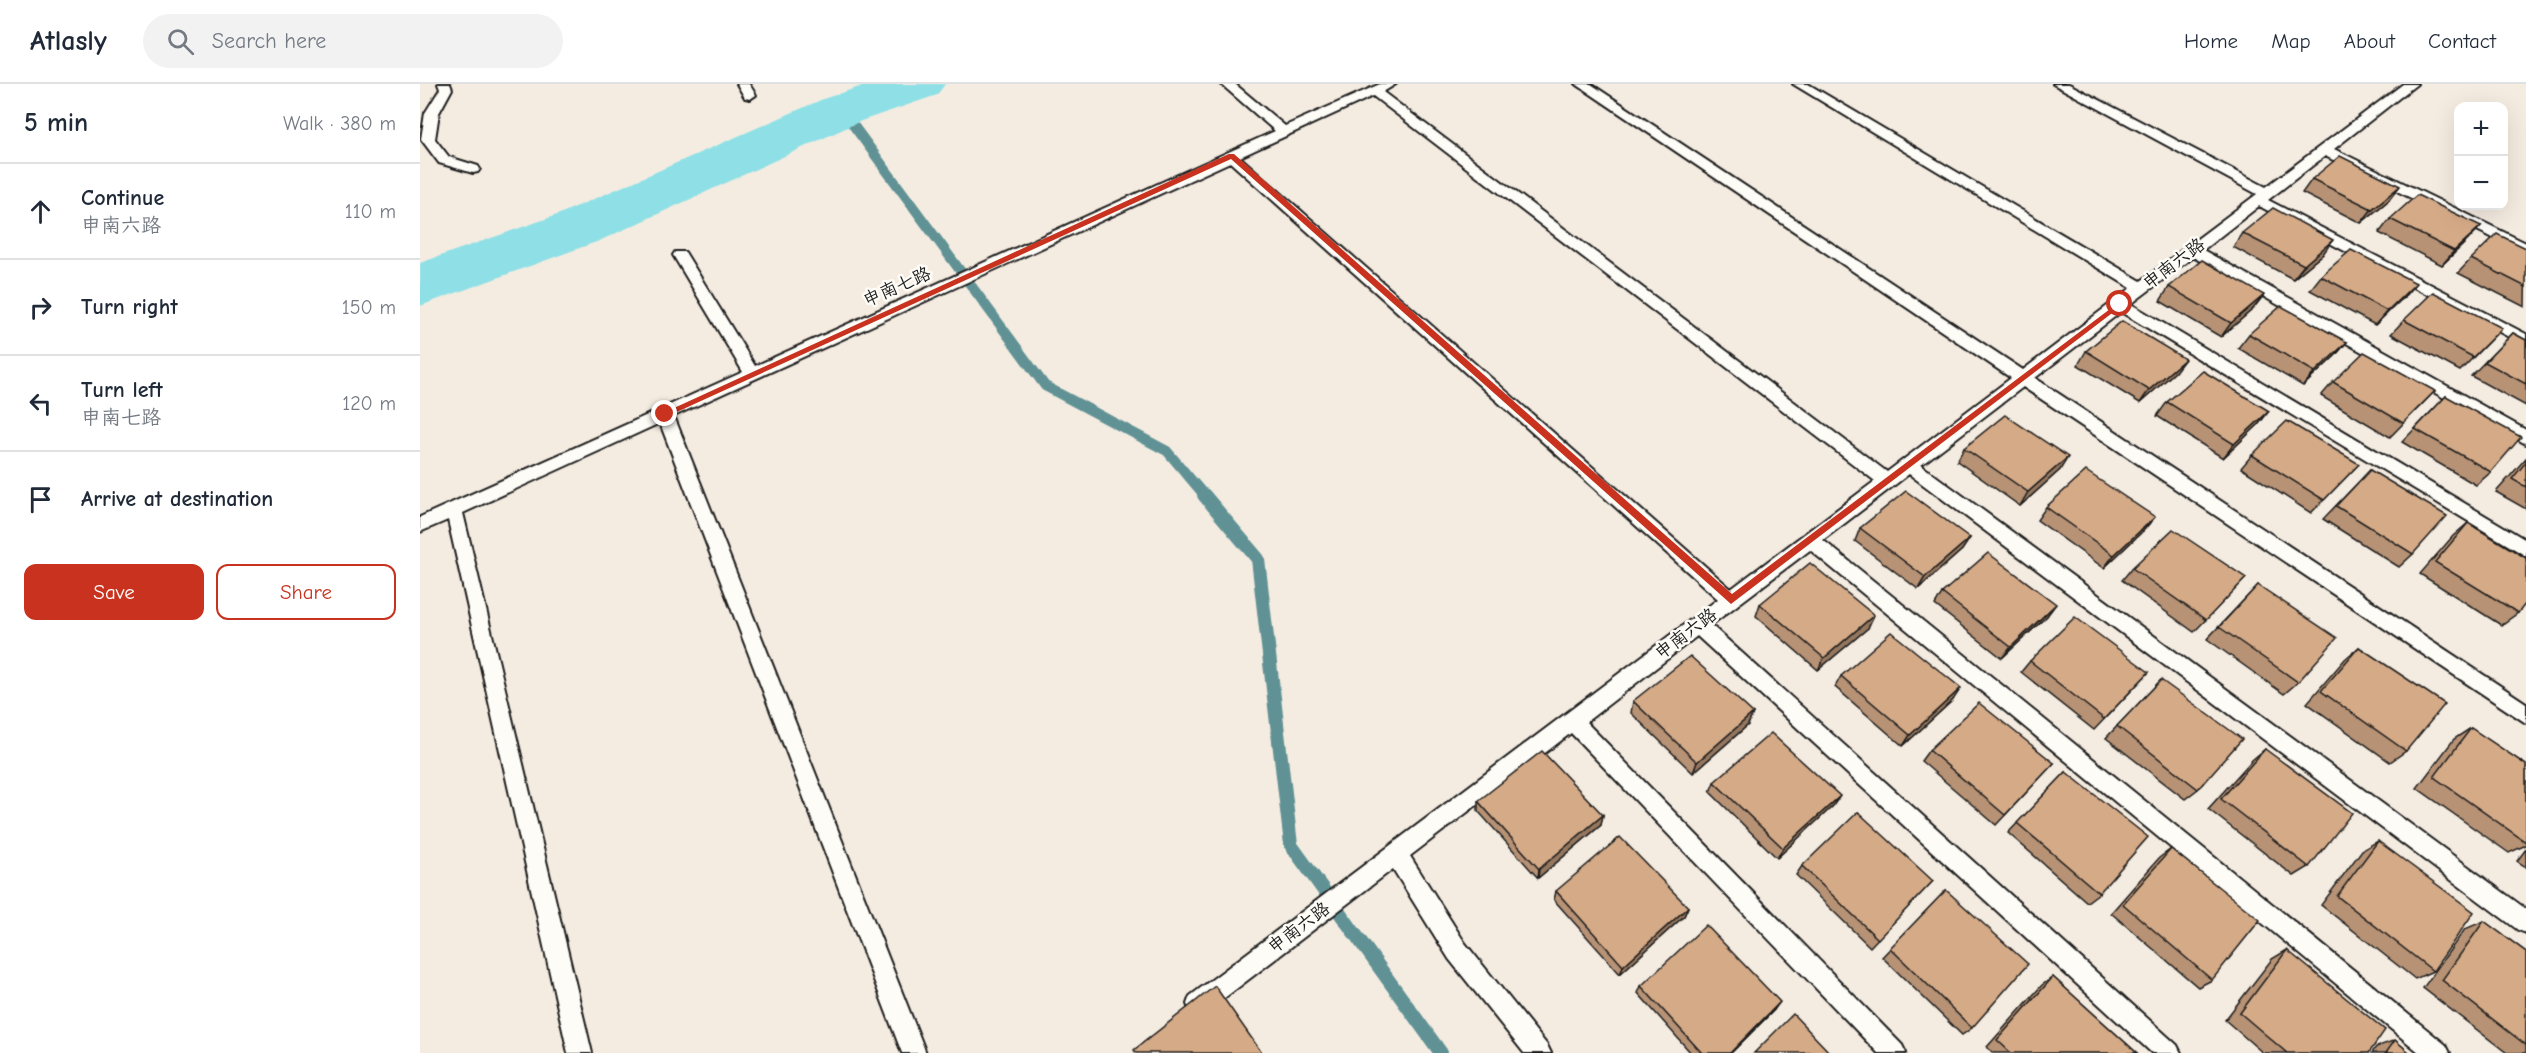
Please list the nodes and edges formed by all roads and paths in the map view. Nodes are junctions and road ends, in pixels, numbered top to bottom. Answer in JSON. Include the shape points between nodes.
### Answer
{"nodes":[{"id":1,"x":444,"y":84,"type":"edge"},
{"id":2,"x":1227,"y":84,"type":"edge"},
{"id":3,"x":1390,"y":84,"type":"edge"},
{"id":4,"x":1582,"y":84,"type":"edge"},
{"id":5,"x":1799,"y":84,"type":"edge"},
{"id":6,"x":2059,"y":84,"type":"edge"},
{"id":7,"x":2411,"y":84,"type":"edge"},
{"id":8,"x":1374,"y":91,"type":"junction"},
{"id":9,"x":1284,"y":132,"type":"junction"},
{"id":10,"x":2324,"y":150,"type":"junction"},
{"id":11,"x":1231,"y":156,"type":"junction"},
{"id":12,"x":473,"y":169,"type":"dead end"},
{"id":13,"x":2262,"y":196,"type":"junction"},
{"id":14,"x":2526,"y":249,"type":"edge"},
{"id":15,"x":2192,"y":250,"type":"junction"},
{"id":16,"x":680,"y":255,"type":"dead end"},
{"id":17,"x":2142,"y":288,"type":"junction"},
{"id":18,"x":2120,"y":304,"type":"junction"},
{"id":19,"x":2526,"y":341,"type":"edge"},
{"id":20,"x":752,"y":374,"type":"junction"},
{"id":21,"x":2022,"y":379,"type":"junction"},
{"id":22,"x":665,"y":414,"type":"junction"},
{"id":23,"x":2526,"y":438,"type":"edge"},
{"id":24,"x":1909,"y":465,"type":"junction"},
{"id":25,"x":1887,"y":481,"type":"junction"},
{"id":26,"x":454,"y":510,"type":"junction"},
{"id":27,"x":420,"y":525,"type":"edge"},
{"id":28,"x":1810,"y":540,"type":"junction"},
{"id":29,"x":2526,"y":549,"type":"edge"},
{"id":30,"x":1731,"y":600,"type":"junction"},
{"id":31,"x":1698,"y":625,"type":"junction"},
{"id":32,"x":2526,"y":714,"type":"edge"},
{"id":33,"x":1572,"y":721,"type":"junction"},
{"id":34,"x":1390,"y":859,"type":"junction"},
{"id":35,"x":2526,"y":922,"type":"edge"},
{"id":36,"x":1180,"y":1018,"type":"edge"},
{"id":37,"x":580,"y":1053,"type":"edge"},
{"id":38,"x":914,"y":1053,"type":"edge"},
{"id":39,"x":1539,"y":1053,"type":"edge"},
{"id":40,"x":1894,"y":1053,"type":"edge"},
{"id":41,"x":2169,"y":1053,"type":"edge"},
{"id":42,"x":2438,"y":1053,"type":"edge"}],
"edges":[{"from":1,"to":12,"type":"lane","via":[[446,89],[432,113],[428,139],[444,160]]},
{"from":2,"to":9,"type":"lane"},
{"from":3,"to":8,"type":"lane","name":"申南七路"},
{"from":4,"to":21,"type":"lane"},
{"from":5,"to":17,"type":"lane"},
{"from":6,"to":13,"type":"lane"},
{"from":7,"to":10,"type":"lane","name":"申南六路"},
{"from":8,"to":9,"type":"lane","name":"申南七路"},
{"from":8,"to":25,"type":"lane"},
{"from":9,"to":11,"type":"lane","name":"申南七路"},
{"from":10,"to":13,"type":"lane","name":"申南六路"},
{"from":10,"to":14,"type":"lane"},
{"from":11,"to":20,"type":"lane","name":"申南七路"},
{"from":11,"to":30,"type":"lane"},
{"from":13,"to":15,"type":"lane","name":"申南六路"},
{"from":13,"to":19,"type":"lane"},
{"from":15,"to":17,"type":"lane","name":"申南六路"},
{"from":15,"to":23,"type":"lane"},
{"from":16,"to":20,"type":"lane"},
{"from":17,"to":18,"type":"lane","name":"申南六路"},
{"from":18,"to":21,"type":"lane","name":"申南六路"},
{"from":18,"to":29,"type":"lane"},
{"from":20,"to":22,"type":"lane","name":"申南七路"},
{"from":21,"to":24,"type":"lane","name":"申南六路"},
{"from":21,"to":32,"type":"lane"},
{"from":22,"to":26,"type":"lane","name":"申南七路"},
{"from":22,"to":38,"type":"lane"},
{"from":24,"to":25,"type":"lane","name":"申南六路"},
{"from":24,"to":35,"type":"lane"},
{"from":25,"to":28,"type":"lane","name":"申南六路"},
{"from":26,"to":27,"type":"lane","name":"申南七路"},
{"from":26,"to":37,"type":"lane"},
{"from":28,"to":30,"type":"lane","name":"申南六路"},
{"from":28,"to":42,"type":"lane"},
{"from":30,"to":31,"type":"lane","name":"申南六路"},
{"from":31,"to":33,"type":"lane","name":"申南六路"},
{"from":31,"to":41,"type":"lane"},
{"from":33,"to":34,"type":"lane","name":"申南六路"},
{"from":33,"to":40,"type":"lane"},
{"from":34,"to":36,"type":"lane","name":"申南六路"},
{"from":34,"to":39,"type":"lane"}]}
